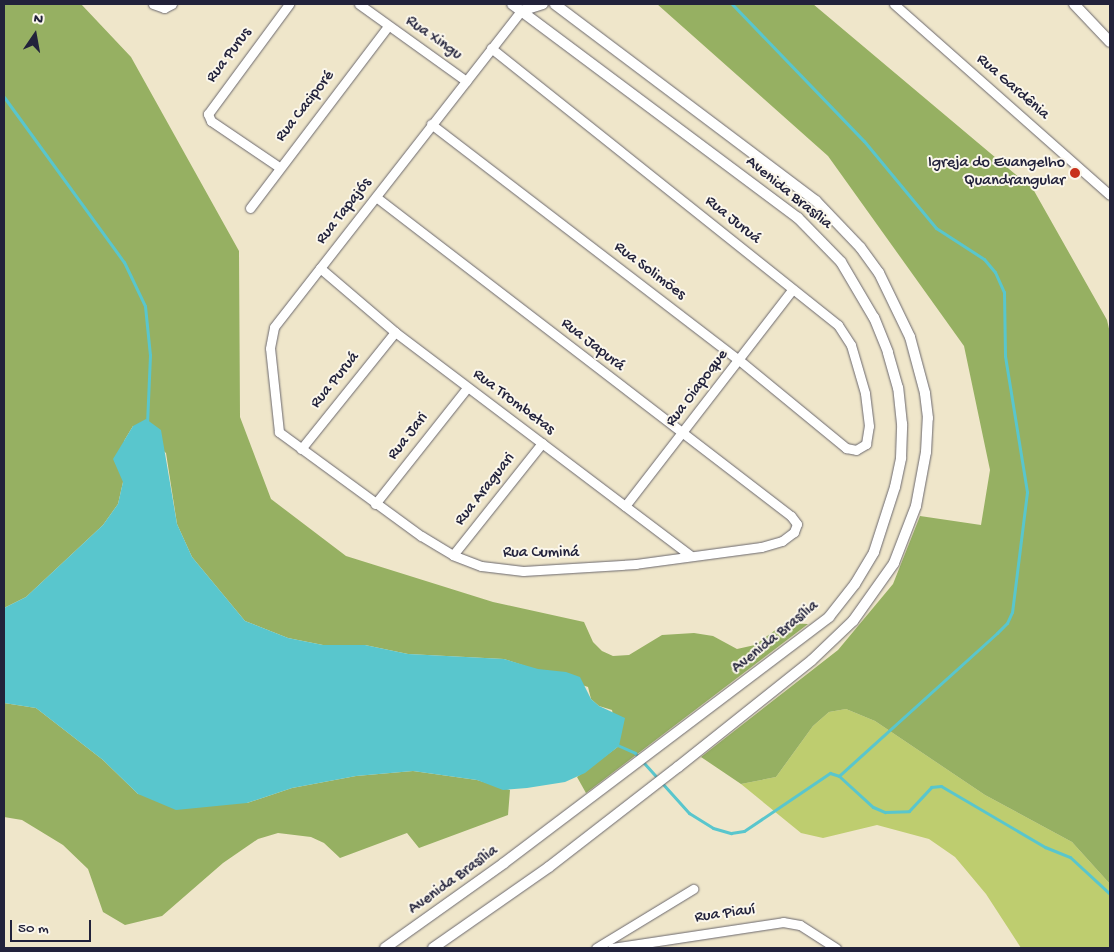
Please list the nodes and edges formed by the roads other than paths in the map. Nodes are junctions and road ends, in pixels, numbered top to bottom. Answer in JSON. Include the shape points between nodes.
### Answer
{"nodes":[{"id":1,"x":154,"y":4,"type":"edge"},
{"id":2,"x":172,"y":4,"type":"edge"},
{"id":3,"x":289,"y":4,"type":"edge"},
{"id":4,"x":359,"y":4,"type":"edge"},
{"id":5,"x":512,"y":4,"type":"edge"},
{"id":6,"x":543,"y":4,"type":"edge"},
{"id":7,"x":555,"y":4,"type":"edge"},
{"id":8,"x":894,"y":4,"type":"edge"},
{"id":9,"x":1074,"y":4,"type":"edge"},
{"id":10,"x":521,"y":11,"type":"junction"},
{"id":11,"x":388,"y":26,"type":"junction"},
{"id":12,"x":1110,"y":42,"type":"edge"},
{"id":13,"x":491,"y":48,"type":"junction"},
{"id":14,"x":466,"y":81,"type":"junction"},
{"id":15,"x":431,"y":124,"type":"junction"},
{"id":16,"x":279,"y":167,"type":"junction"},
{"id":17,"x":1110,"y":195,"type":"edge"},
{"id":18,"x":376,"y":197,"type":"junction"},
{"id":19,"x":250,"y":208,"type":"dead end"},
{"id":20,"x":320,"y":268,"type":"junction"},
{"id":21,"x":793,"y":289,"type":"junction"},
{"id":22,"x":395,"y":332,"type":"junction"},
{"id":23,"x":739,"y":360,"type":"junction"},
{"id":24,"x":467,"y":388,"type":"junction"},
{"id":25,"x":682,"y":434,"type":"junction"},
{"id":26,"x":542,"y":443,"type":"junction"},
{"id":27,"x":846,"y":448,"type":"joint"},
{"id":28,"x":301,"y":449,"type":"junction"},
{"id":29,"x":375,"y":504,"type":"junction"},
{"id":30,"x":625,"y":506,"type":"junction"},
{"id":31,"x":791,"y":516,"type":"joint"},
{"id":32,"x":453,"y":555,"type":"junction"},
{"id":33,"x":692,"y":556,"type":"junction"},
{"id":34,"x":693,"y":889,"type":"dead end"},
{"id":35,"x":385,"y":948,"type":"edge"},
{"id":36,"x":433,"y":948,"type":"edge"},
{"id":37,"x":596,"y":948,"type":"edge"},
{"id":38,"x":612,"y":948,"type":"edge"},
{"id":39,"x":836,"y":948,"type":"edge"}],
"edges":[{"from":1,"to":2,"type":"street","via":[[164,8]]},
{"from":3,"to":16,"type":"street","name":"Rua Purus","via":[[208,114],[211,121]]},
{"from":4,"to":11,"type":"street","name":"Rua Xingu"},
{"from":5,"to":10,"type":"street","name":"Avenida Brasília"},
{"from":6,"to":10,"type":"street"},
{"from":7,"to":36,"type":"street","name":"Avenida Brasília","via":[[794,184],[838,222],[879,273],[910,337],[925,393],[928,418],[926,452],[916,506],[894,563],[875,595],[853,621],[819,654],[678,767],[549,867]]},
{"from":8,"to":17,"type":"street","name":"Rua Gardênia"},
{"from":9,"to":12,"type":"street"},
{"from":10,"to":13,"type":"street","name":"Rua Tapajós"},
{"from":10,"to":35,"type":"street","name":"Avenida Brasília","via":[[736,170],[822,240],[841,262],[874,318],[898,388],[902,433],[895,487],[874,552],[855,584],[813,632]]},
{"from":11,"to":14,"type":"street","name":"Rua Xingu"},
{"from":11,"to":16,"type":"street","name":"Rua Caciporé"},
{"from":13,"to":14,"type":"street","name":"Rua Tapajós"},
{"from":13,"to":21,"type":"street","name":"Rua Juruá"},
{"from":14,"to":15,"type":"street","name":"Rua Tapajós"},
{"from":15,"to":18,"type":"street","name":"Rua Tapajós"},
{"from":15,"to":23,"type":"street","name":"Rua Solimões"},
{"from":16,"to":19,"type":"street","name":"Rua Caciporé"},
{"from":18,"to":20,"type":"street","name":"Rua Tapajós"},
{"from":18,"to":25,"type":"street","name":"Rua Japurá"},
{"from":20,"to":22,"type":"street","name":"Rua Trombetas"},
{"from":20,"to":28,"type":"street","name":"Rua Tapajós","via":[[274,327],[270,341],[278,428]]},
{"from":21,"to":23,"type":"street","name":"Rua Oiapoque"},
{"from":21,"to":27,"type":"street","name":"Rua Juruá","via":[[838,325],[851,346],[865,393],[870,432],[861,448]]},
{"from":22,"to":24,"type":"street","name":"Rua Trombetas"},
{"from":22,"to":28,"type":"street","name":"Rua Puruá"},
{"from":23,"to":25,"type":"street","name":"Rua Oiapoque"},
{"from":23,"to":27,"type":"street","name":"Rua Solimões"},
{"from":24,"to":26,"type":"street","name":"Rua Trombetas"},
{"from":24,"to":29,"type":"street","name":"Rua Jari"},
{"from":25,"to":30,"type":"street","name":"Rua Oiapoque"},
{"from":25,"to":31,"type":"street","name":"Rua Japurá"},
{"from":26,"to":30,"type":"street","name":"Rua Trombetas"},
{"from":26,"to":32,"type":"street","name":"Rua Araguari"},
{"from":28,"to":29,"type":"street","name":"Rua Cuminá"},
{"from":29,"to":32,"type":"street","name":"Rua Cuminá"},
{"from":30,"to":33,"type":"street","name":"Rua Trombetas"},
{"from":31,"to":33,"type":"street","name":"Rua Cuminá","via":[[796,527],[782,541]]},
{"from":32,"to":33,"type":"street","name":"Rua Cuminá","via":[[481,566],[523,571],[636,564]]},
{"from":34,"to":37,"type":"street"},
{"from":38,"to":39,"type":"street","name":"Rua Piauí","via":[[784,922],[800,925]]}]}
